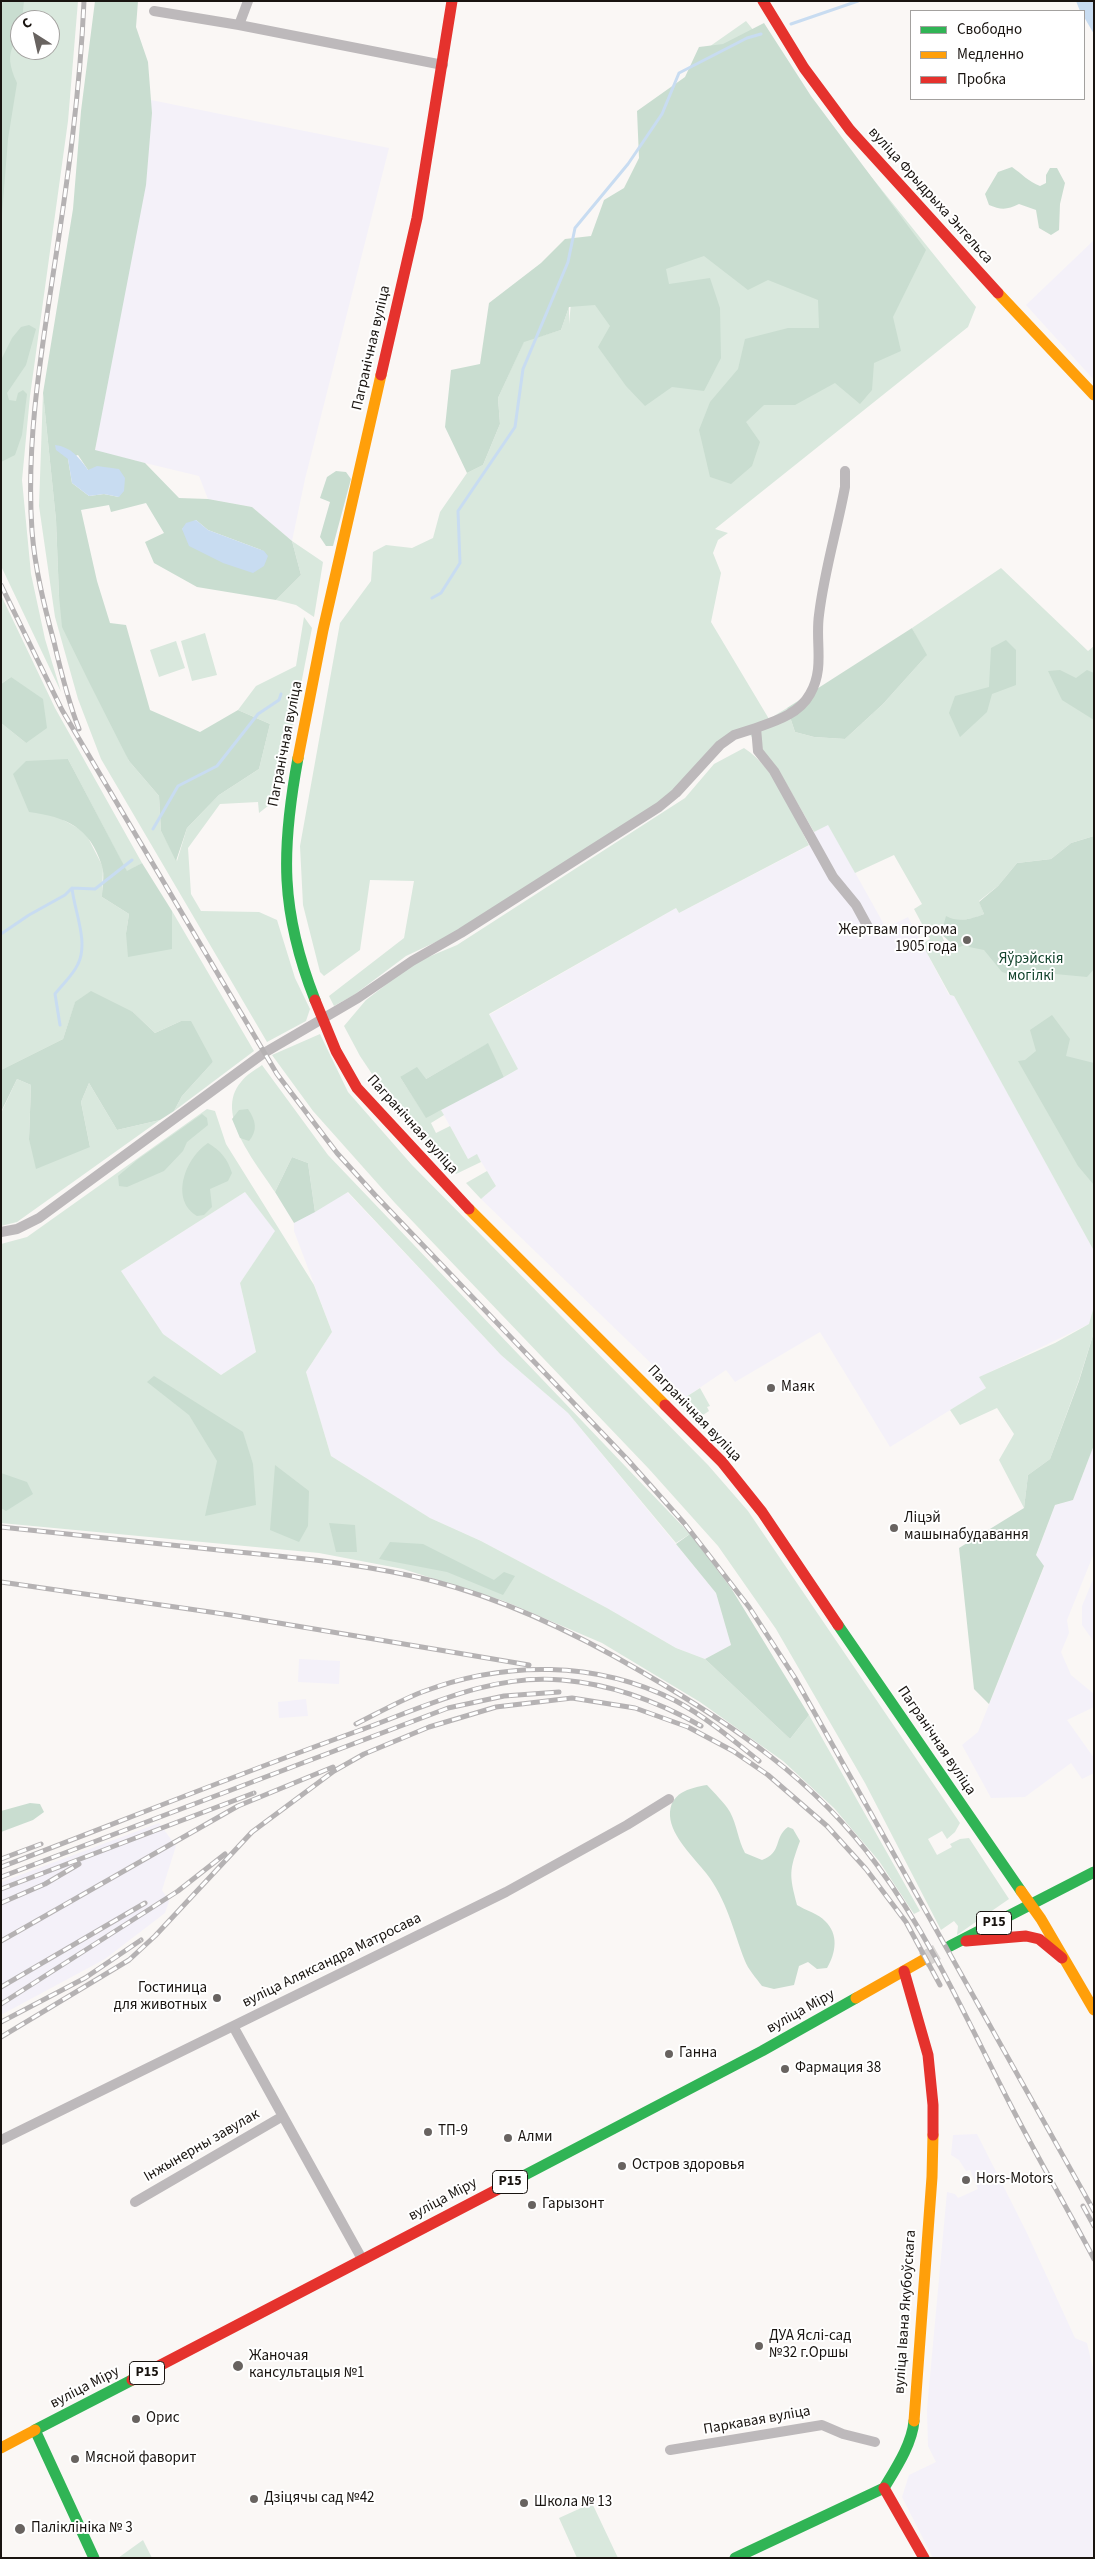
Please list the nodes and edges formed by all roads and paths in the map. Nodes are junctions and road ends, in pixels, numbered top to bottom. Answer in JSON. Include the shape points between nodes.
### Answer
{"nodes":[{"id":1,"x":248,"y":1,"type":"edge"},
{"id":2,"x":452,"y":1,"type":"edge"},
{"id":3,"x":763,"y":1,"type":"edge"},
{"id":4,"x":154,"y":11,"type":"dead end"},
{"id":5,"x":239,"y":25,"type":"junction"},
{"id":6,"x":443,"y":65,"type":"junction"},
{"id":7,"x":1094,"y":395,"type":"edge"},
{"id":8,"x":845,"y":471,"type":"dead end"},
{"id":9,"x":756,"y":728,"type":"junction"},
{"id":10,"x":868,"y":927,"type":"dead end"},
{"id":11,"x":322,"y":1020,"type":"junction"},
{"id":12,"x":1,"y":1232,"type":"edge"},
{"id":13,"x":669,"y":1799,"type":"dead end"},
{"id":14,"x":1094,"y":1872,"type":"edge"},
{"id":15,"x":1030,"y":1905,"type":"junction"},
{"id":16,"x":1062,"y":1958,"type":"junction"},
{"id":17,"x":923,"y":1960,"type":"tunnel mouth"},
{"id":18,"x":904,"y":1971,"type":"junction"},
{"id":19,"x":1094,"y":2010,"type":"edge"},
{"id":20,"x":233,"y":2026,"type":"junction"},
{"id":21,"x":283,"y":2116,"type":"junction"},
{"id":22,"x":1,"y":2140,"type":"edge"},
{"id":23,"x":136,"y":2202,"type":"dead end"},
{"id":24,"x":362,"y":2259,"type":"junction"},
{"id":25,"x":35,"y":2430,"type":"junction"},
{"id":26,"x":875,"y":2442,"type":"dead end"},
{"id":27,"x":1,"y":2448,"type":"edge"},
{"id":28,"x":670,"y":2450,"type":"dead end"},
{"id":29,"x":884,"y":2488,"type":"junction"},
{"id":30,"x":94,"y":2558,"type":"edge"},
{"id":31,"x":736,"y":2558,"type":"edge"},
{"id":32,"x":924,"y":2558,"type":"edge"}],
"edges":[{"from":1,"to":5,"type":"street"},
{"from":2,"to":6,"type":"street","name":"Пагранічная вуліца"},
{"from":3,"to":7,"type":"street","name":"вуліца Фрыдрыха Энгельса","via":[[804,68],[850,130]]},
{"from":4,"to":5,"type":"street"},
{"from":5,"to":6,"type":"street"},
{"from":6,"to":11,"type":"street","name":"Пагранічная вуліца","via":[[417,218],[323,630],[288,812],[285,860],[289,912],[301,964]]},
{"from":8,"to":9,"type":"street","via":[[845,487],[818,616],[820,666],[815,685],[801,706]]},
{"from":9,"to":10,"type":"street","via":[[758,751],[774,771],[833,877]]},
{"from":9,"to":11,"type":"street","via":[[734,735],[720,745],[659,807]]},
{"from":11,"to":12,"type":"street","via":[[264,1053],[39,1218],[17,1229]]},
{"from":11,"to":15,"type":"street","name":"Пагранічная вуліца","via":[[357,1088],[378,1113],[460,1200],[722,1462],[762,1512]]},
{"from":13,"to":20,"type":"street","name":"вуліца Аляксандра Матросава","via":[[506,1892]]},
{"from":14,"to":15,"type":"street","number":"Р15"},
{"from":15,"to":16,"type":"street","name":"Пагранічная вуліца"},
{"from":15,"to":16,"type":"street","number":"Р15","via":[[947,1947],[1026,1936],[1040,1939]]},
{"from":16,"to":19,"type":"street","name":"Пагранічная вуліца"},
{"from":17,"to":18,"type":"street","name":"вуліца Міру","number":"Р15"},
{"from":18,"to":24,"type":"street","name":"вуліца Міру","number":"Р15","via":[[762,2051]]},
{"from":18,"to":29,"type":"street","name":"вуліца Івана Якубоўскага","via":[[928,2055],[933,2105],[932,2177],[913,2428],[898,2465]]},
{"from":20,"to":21,"type":"street"},
{"from":20,"to":22,"type":"street","name":"вуліца Аляксандра Матросава"},
{"from":21,"to":23,"type":"street","name":"Інжынерны завулак"},
{"from":21,"to":24,"type":"street"},
{"from":24,"to":25,"type":"street","name":"вуліца Міру","number":"Р15"},
{"from":25,"to":27,"type":"street","name":"вуліца Міру"},
{"from":25,"to":30,"type":"street"},
{"from":26,"to":28,"type":"street","name":"Паркавая вуліца","via":[[822,2425]]},
{"from":29,"to":31,"type":"street"},
{"from":29,"to":32,"type":"street"}]}
